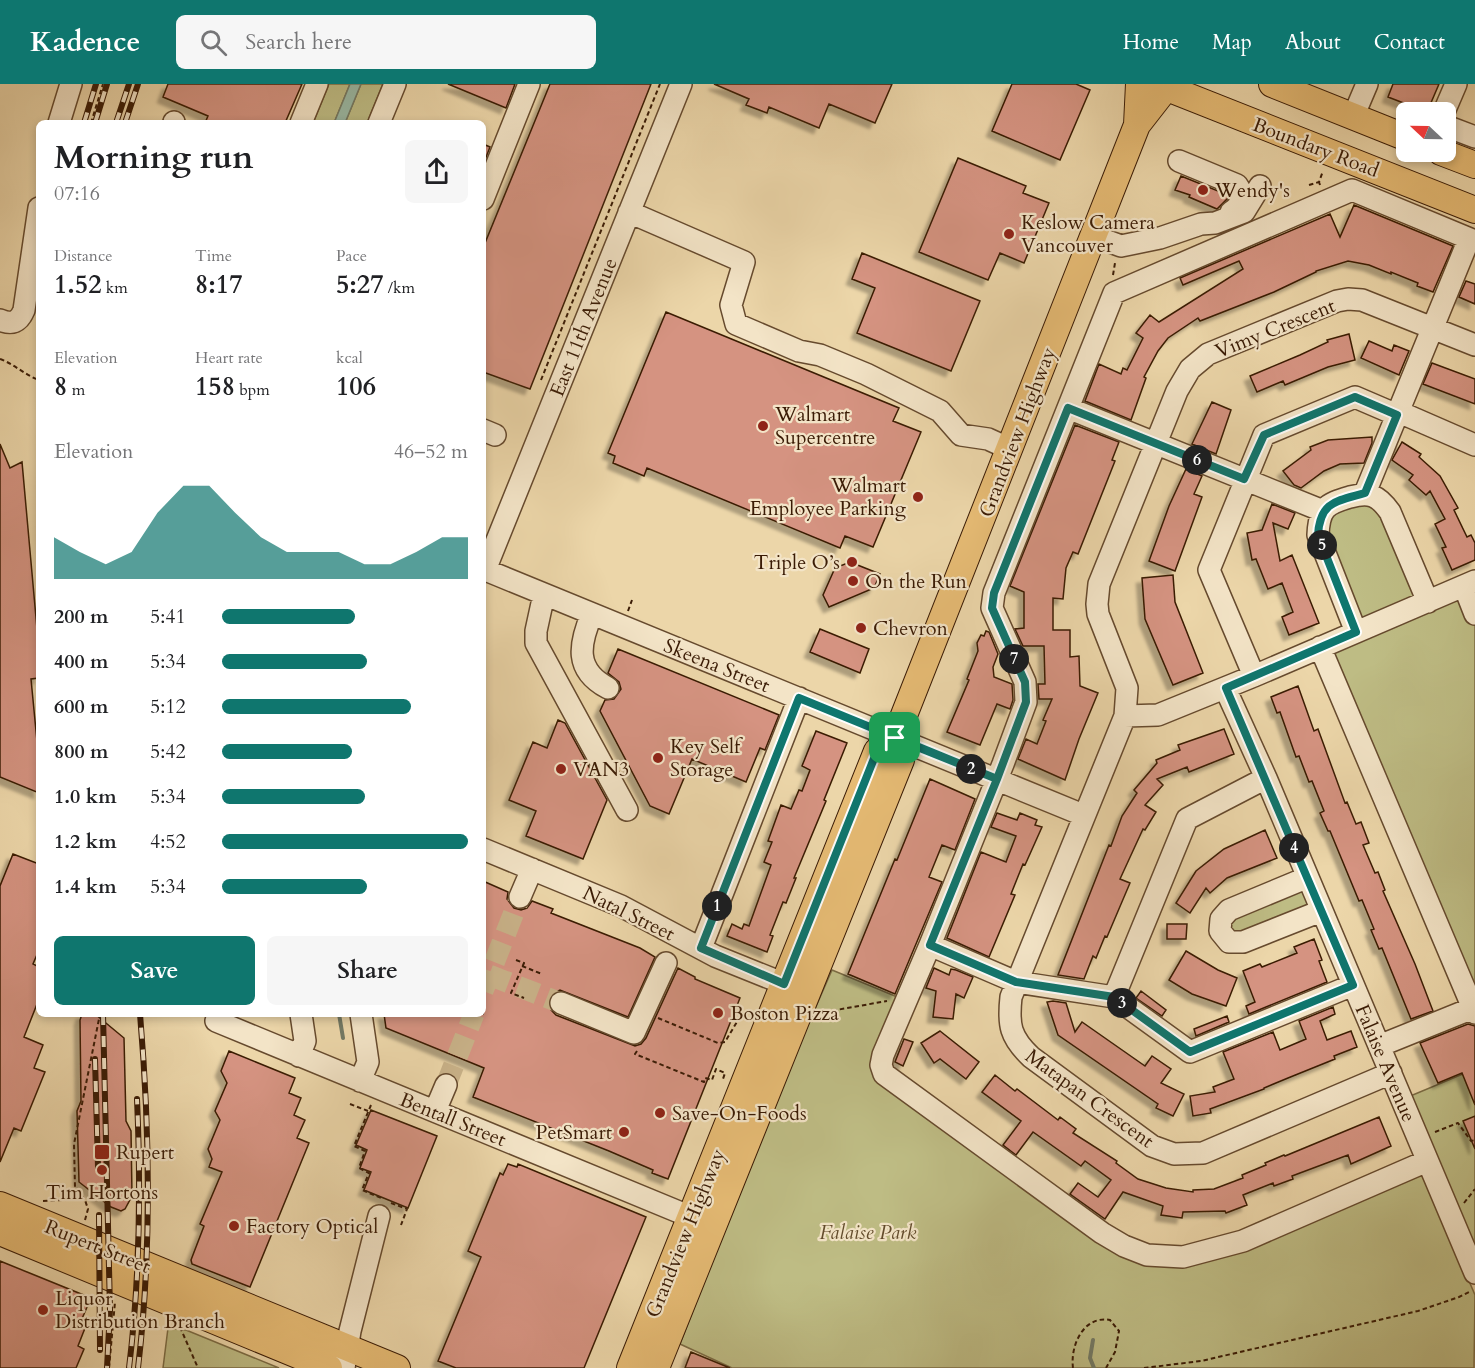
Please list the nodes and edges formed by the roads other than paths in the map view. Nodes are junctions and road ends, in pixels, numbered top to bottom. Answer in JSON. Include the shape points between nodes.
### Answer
{"nodes":[{"id":1,"x":71,"y":84,"type":"edge"},
{"id":2,"x":317,"y":84,"type":"edge"},
{"id":3,"x":395,"y":84,"type":"edge"},
{"id":4,"x":529,"y":84,"type":"edge"},
{"id":5,"x":681,"y":84,"type":"edge"},
{"id":6,"x":1139,"y":84,"type":"edge"},
{"id":7,"x":1272,"y":84,"type":"edge"},
{"id":8,"x":1367,"y":84,"type":"edge"},
{"id":9,"x":1456,"y":84,"type":"edge"},
{"id":10,"x":1467,"y":84,"type":"edge"},
{"id":11,"x":1164,"y":85,"type":"edge"},
{"id":12,"x":1475,"y":87,"type":"edge"},
{"id":13,"x":1449,"y":102,"type":"edge"},
{"id":14,"x":1353,"y":117,"type":"junction"},
{"id":15,"x":1456,"y":117,"type":"edge"},
{"id":16,"x":60,"y":120,"type":"edge"},
{"id":17,"x":302,"y":120,"type":"edge"},
{"id":18,"x":380,"y":120,"type":"edge"},
{"id":19,"x":1475,"y":124,"type":"edge"},
{"id":20,"x":1137,"y":125,"type":"junction"},
{"id":21,"x":1456,"y":130,"type":"edge"},
{"id":22,"x":1396,"y":134,"type":"edge"},
{"id":23,"x":1475,"y":137,"type":"edge"},
{"id":24,"x":1456,"y":158,"type":"edge"},
{"id":25,"x":1179,"y":161,"type":"dead end"},
{"id":26,"x":1475,"y":165,"type":"edge"},
{"id":27,"x":1260,"y":186,"type":"dead end"},
{"id":28,"x":486,"y":192,"type":"edge"},
{"id":29,"x":1475,"y":210,"type":"edge"},
{"id":30,"x":629,"y":212,"type":"junction"},
{"id":31,"x":1201,"y":224,"type":"junction"},
{"id":32,"x":36,"y":228,"type":"edge"},
{"id":33,"x":1094,"y":236,"type":"junction"},
{"id":34,"x":1472,"y":240,"type":"edge"},
{"id":35,"x":0,"y":320,"type":"edge"},
{"id":36,"x":1431,"y":327,"type":"junction"},
{"id":37,"x":1475,"y":345,"type":"edge"},
{"id":38,"x":1068,"y":408,"type":"junction"},
{"id":39,"x":1397,"y":415,"type":"junction"},
{"id":40,"x":1157,"y":443,"type":"junction"},
{"id":41,"x":1475,"y":445,"type":"edge"},
{"id":42,"x":1010,"y":449,"type":"junction"},
{"id":43,"x":1244,"y":479,"type":"junction"},
{"id":44,"x":1365,"y":493,"type":"junction"},
{"id":45,"x":1323,"y":511,"type":"junction"},
{"id":46,"x":486,"y":565,"type":"edge"},
{"id":47,"x":486,"y":571,"type":"edge"},
{"id":48,"x":1469,"y":584,"type":"edge"},
{"id":49,"x":544,"y":594,"type":"junction"},
{"id":50,"x":1428,"y":602,"type":"junction"},
{"id":51,"x":592,"y":614,"type":"junction"},
{"id":52,"x":1475,"y":614,"type":"edge"},
{"id":53,"x":1356,"y":632,"type":"junction"},
{"id":54,"x":1320,"y":647,"type":"junction"},
{"id":55,"x":1254,"y":676,"type":"junction"},
{"id":56,"x":608,"y":688,"type":"dead end"},
{"id":57,"x":1226,"y":688,"type":"junction"},
{"id":58,"x":799,"y":698,"type":"junction"},
{"id":59,"x":1125,"y":716,"type":"junction"},
{"id":60,"x":895,"y":738,"type":"junction"},
{"id":61,"x":1266,"y":778,"type":"junction"},
{"id":62,"x":997,"y":779,"type":"junction"},
{"id":63,"x":627,"y":810,"type":"dead end"},
{"id":64,"x":1083,"y":815,"type":"junction"},
{"id":65,"x":486,"y":850,"type":"edge"},
{"id":66,"x":532,"y":869,"type":"junction"},
{"id":67,"x":1306,"y":878,"type":"junction"},
{"id":68,"x":520,"y":897,"type":"tunnel mouth"},
{"id":69,"x":1321,"y":911,"type":"junction"},
{"id":70,"x":930,"y":945,"type":"junction"},
{"id":71,"x":701,"y":948,"type":"junction"},
{"id":72,"x":666,"y":963,"type":"dead end"},
{"id":73,"x":1016,"y":982,"type":"junction"},
{"id":74,"x":1353,"y":985,"type":"junction"},
{"id":75,"x":795,"y":988,"type":"junction"},
{"id":76,"x":1114,"y":997,"type":"junction"},
{"id":77,"x":561,"y":1003,"type":"tunnel mouth"},
{"id":78,"x":1474,"y":1010,"type":"edge"},
{"id":79,"x":301,"y":1017,"type":"edge"},
{"id":80,"x":361,"y":1017,"type":"edge"},
{"id":81,"x":216,"y":1021,"type":"dead end"},
{"id":82,"x":1379,"y":1046,"type":"junction"},
{"id":83,"x":299,"y":1056,"type":"junction"},
{"id":84,"x":1391,"y":1073,"type":"junction"},
{"id":85,"x":360,"y":1081,"type":"junction"},
{"id":86,"x":446,"y":1085,"type":"tunnel mouth"},
{"id":87,"x":435,"y":1112,"type":"junction"},
{"id":88,"x":1427,"y":1161,"type":"junction"},
{"id":89,"x":0,"y":1205,"type":"edge"},
{"id":90,"x":379,"y":1216,"type":"dead end"},
{"id":91,"x":691,"y":1217,"type":"junction"},
{"id":92,"x":0,"y":1232,"type":"edge"},
{"id":93,"x":1473,"y":1282,"type":"edge"},
{"id":94,"x":346,"y":1358,"type":"edge"},
{"id":95,"x":329,"y":1368,"type":"edge"},
{"id":96,"x":397,"y":1368,"type":"edge"},
{"id":97,"x":630,"y":1368,"type":"edge"},
{"id":98,"x":656,"y":1368,"type":"edge"}],
"edges":[{"from":1,"to":16,"type":"street"},
{"from":2,"to":17,"type":"street"},
{"from":3,"to":18,"type":"street"},
{"from":4,"to":28,"type":"street"},
{"from":5,"to":30,"type":"street","name":"East 11th Avenue"},
{"from":6,"to":20,"type":"main road","name":"Grandview Highway"},
{"from":7,"to":14,"type":"main road","name":"Boundary Road"},
{"from":8,"to":14,"type":"street"},
{"from":9,"to":13,"type":"street"},
{"from":10,"to":12,"type":"street"},
{"from":11,"to":20,"type":"main road","name":"Grandview Highway"},
{"from":11,"to":29,"type":"main road","name":"Boundary Road"},
{"from":14,"to":22,"type":"main road","name":"Boundary Road"},
{"from":15,"to":19,"type":"street"},
{"from":20,"to":33,"type":"main road","name":"Grandview Highway"},
{"from":21,"to":23,"type":"street"},
{"from":24,"to":26,"type":"main road"},
{"from":25,"to":31,"type":"street","via":[[1237,185],[1241,191],[1242,201],[1236,209],[1208,217]]},
{"from":27,"to":31,"type":"street","via":[[1244,212]]},
{"from":30,"to":42,"type":"street","via":[[744,262],[731,304],[736,324],[866,374],[940,411],[961,435],[988,439]]},
{"from":30,"to":46,"type":"street","name":"East 11th Avenue"},
{"from":31,"to":33,"type":"street","via":[[1121,246]]},
{"from":32,"to":35,"type":"street","via":[[21,318],[7,323]]},
{"from":33,"to":42,"type":"main road","name":"Grandview Highway"},
{"from":34,"to":36,"type":"street"},
{"from":34,"to":38,"type":"street","via":[[1352,190],[1114,293]]},
{"from":36,"to":37,"type":"street","name":"Vimy Crescent"},
{"from":36,"to":39,"type":"street"},
{"from":36,"to":40,"type":"street","name":"Vimy Crescent","via":[[1362,300],[1348,299],[1208,354],[1190,369],[1177,391]]},
{"from":38,"to":40,"type":"street"},
{"from":38,"to":62,"type":"street","via":[[994,593],[992,608],[1025,682],[1026,702]]},
{"from":39,"to":41,"type":"street","via":[[1406,415]]},
{"from":39,"to":43,"type":"street","via":[[1355,397],[1264,435]]},
{"from":39,"to":44,"type":"street"},
{"from":40,"to":43,"type":"street"},
{"from":40,"to":59,"type":"street","name":"Vimy Crescent","via":[[1098,593],[1098,614],[1127,688]]},
{"from":42,"to":60,"type":"main road","name":"Grandview Highway"},
{"from":43,"to":45,"type":"street"},
{"from":43,"to":55,"type":"street","via":[[1209,570]]},
{"from":44,"to":45,"type":"street","via":[[1332,502]]},
{"from":44,"to":50,"type":"street","via":[[1375,496],[1390,512]]},
{"from":45,"to":53,"type":"street","via":[[1318,535]]},
{"from":47,"to":49,"type":"street","name":"Skeena Street"},
{"from":48,"to":50,"type":"street"},
{"from":48,"to":52,"type":"street"},
{"from":49,"to":51,"type":"street","name":"Skeena Street"},
{"from":49,"to":63,"type":"street","via":[[536,644]]},
{"from":50,"to":53,"type":"street"},
{"from":51,"to":56,"type":"street","via":[[582,638],[582,652],[593,680]]},
{"from":51,"to":58,"type":"street","name":"Skeena Street"},
{"from":53,"to":54,"type":"street"},
{"from":54,"to":55,"type":"street"},
{"from":54,"to":78,"type":"street"},
{"from":55,"to":57,"type":"street"},
{"from":57,"to":59,"type":"street","via":[[1158,715]]},
{"from":57,"to":61,"type":"street","name":"Falaise Avenue"},
{"from":58,"to":60,"type":"street","name":"Skeena Street"},
{"from":58,"to":71,"type":"street"},
{"from":59,"to":64,"type":"street","name":"Matapan Crescent"},
{"from":60,"to":62,"type":"street","name":"Skeena Street"},
{"from":60,"to":75,"type":"main road","name":"Grandview Highway","via":[[877,751]]},
{"from":61,"to":67,"type":"street","name":"Falaise Avenue"},
{"from":61,"to":76,"type":"street","via":[[1186,819]]},
{"from":62,"to":64,"type":"street","name":"Skeena Street"},
{"from":62,"to":70,"type":"street"},
{"from":64,"to":73,"type":"street","name":"Matapan Crescent"},
{"from":65,"to":66,"type":"street","name":"Natal Street"},
{"from":66,"to":68,"type":"street"},
{"from":66,"to":71,"type":"street","name":"Natal Street","via":[[621,906]]},
{"from":67,"to":69,"type":"street","name":"Falaise Avenue"},
{"from":67,"to":69,"type":"street","via":[[1229,910],[1221,919],[1220,931],[1229,942],[1243,942]]},
{"from":69,"to":74,"type":"street","name":"Falaise Avenue"},
{"from":70,"to":73,"type":"street"},
{"from":70,"to":88,"type":"street","via":[[883,1055],[884,1074],[1124,1246],[1147,1255],[1184,1257],[1242,1241]]},
{"from":71,"to":75,"type":"street","name":"Natal Street"},
{"from":72,"to":77,"type":"street","via":[[634,1033]]},
{"from":73,"to":76,"type":"street"},
{"from":73,"to":84,"type":"street","name":"Matapan Crescent","via":[[1009,1018],[1011,1032],[1020,1047],[1152,1146],[1174,1154],[1203,1153]]},
{"from":74,"to":76,"type":"street","via":[[1190,1052]]},
{"from":74,"to":82,"type":"street","name":"Falaise Avenue"},
{"from":75,"to":91,"type":"main road","name":"Grandview Highway"},
{"from":75,"to":98,"type":"main road","name":"Grandview Highway"},
{"from":78,"to":82,"type":"street"},
{"from":79,"to":83,"type":"street","via":[[305,1041]]},
{"from":80,"to":85,"type":"street","via":[[368,1062]]},
{"from":81,"to":83,"type":"street","name":"Bentall Street"},
{"from":82,"to":84,"type":"street","name":"Falaise Avenue"},
{"from":83,"to":85,"type":"street","name":"Bentall Street"},
{"from":84,"to":88,"type":"street","name":"Falaise Avenue"},
{"from":85,"to":87,"type":"street","name":"Bentall Street"},
{"from":86,"to":87,"type":"street"},
{"from":87,"to":91,"type":"street","name":"Bentall Street"},
{"from":88,"to":93,"type":"street","name":"Falaise Avenue"},
{"from":89,"to":94,"type":"main road","name":"Rupert Street"},
{"from":90,"to":94,"type":"street"},
{"from":91,"to":97,"type":"main road","name":"Grandview Highway"},
{"from":92,"to":95,"type":"main road","name":"Rupert Street"},
{"from":94,"to":96,"type":"main road","name":"Rupert Street"}]}
